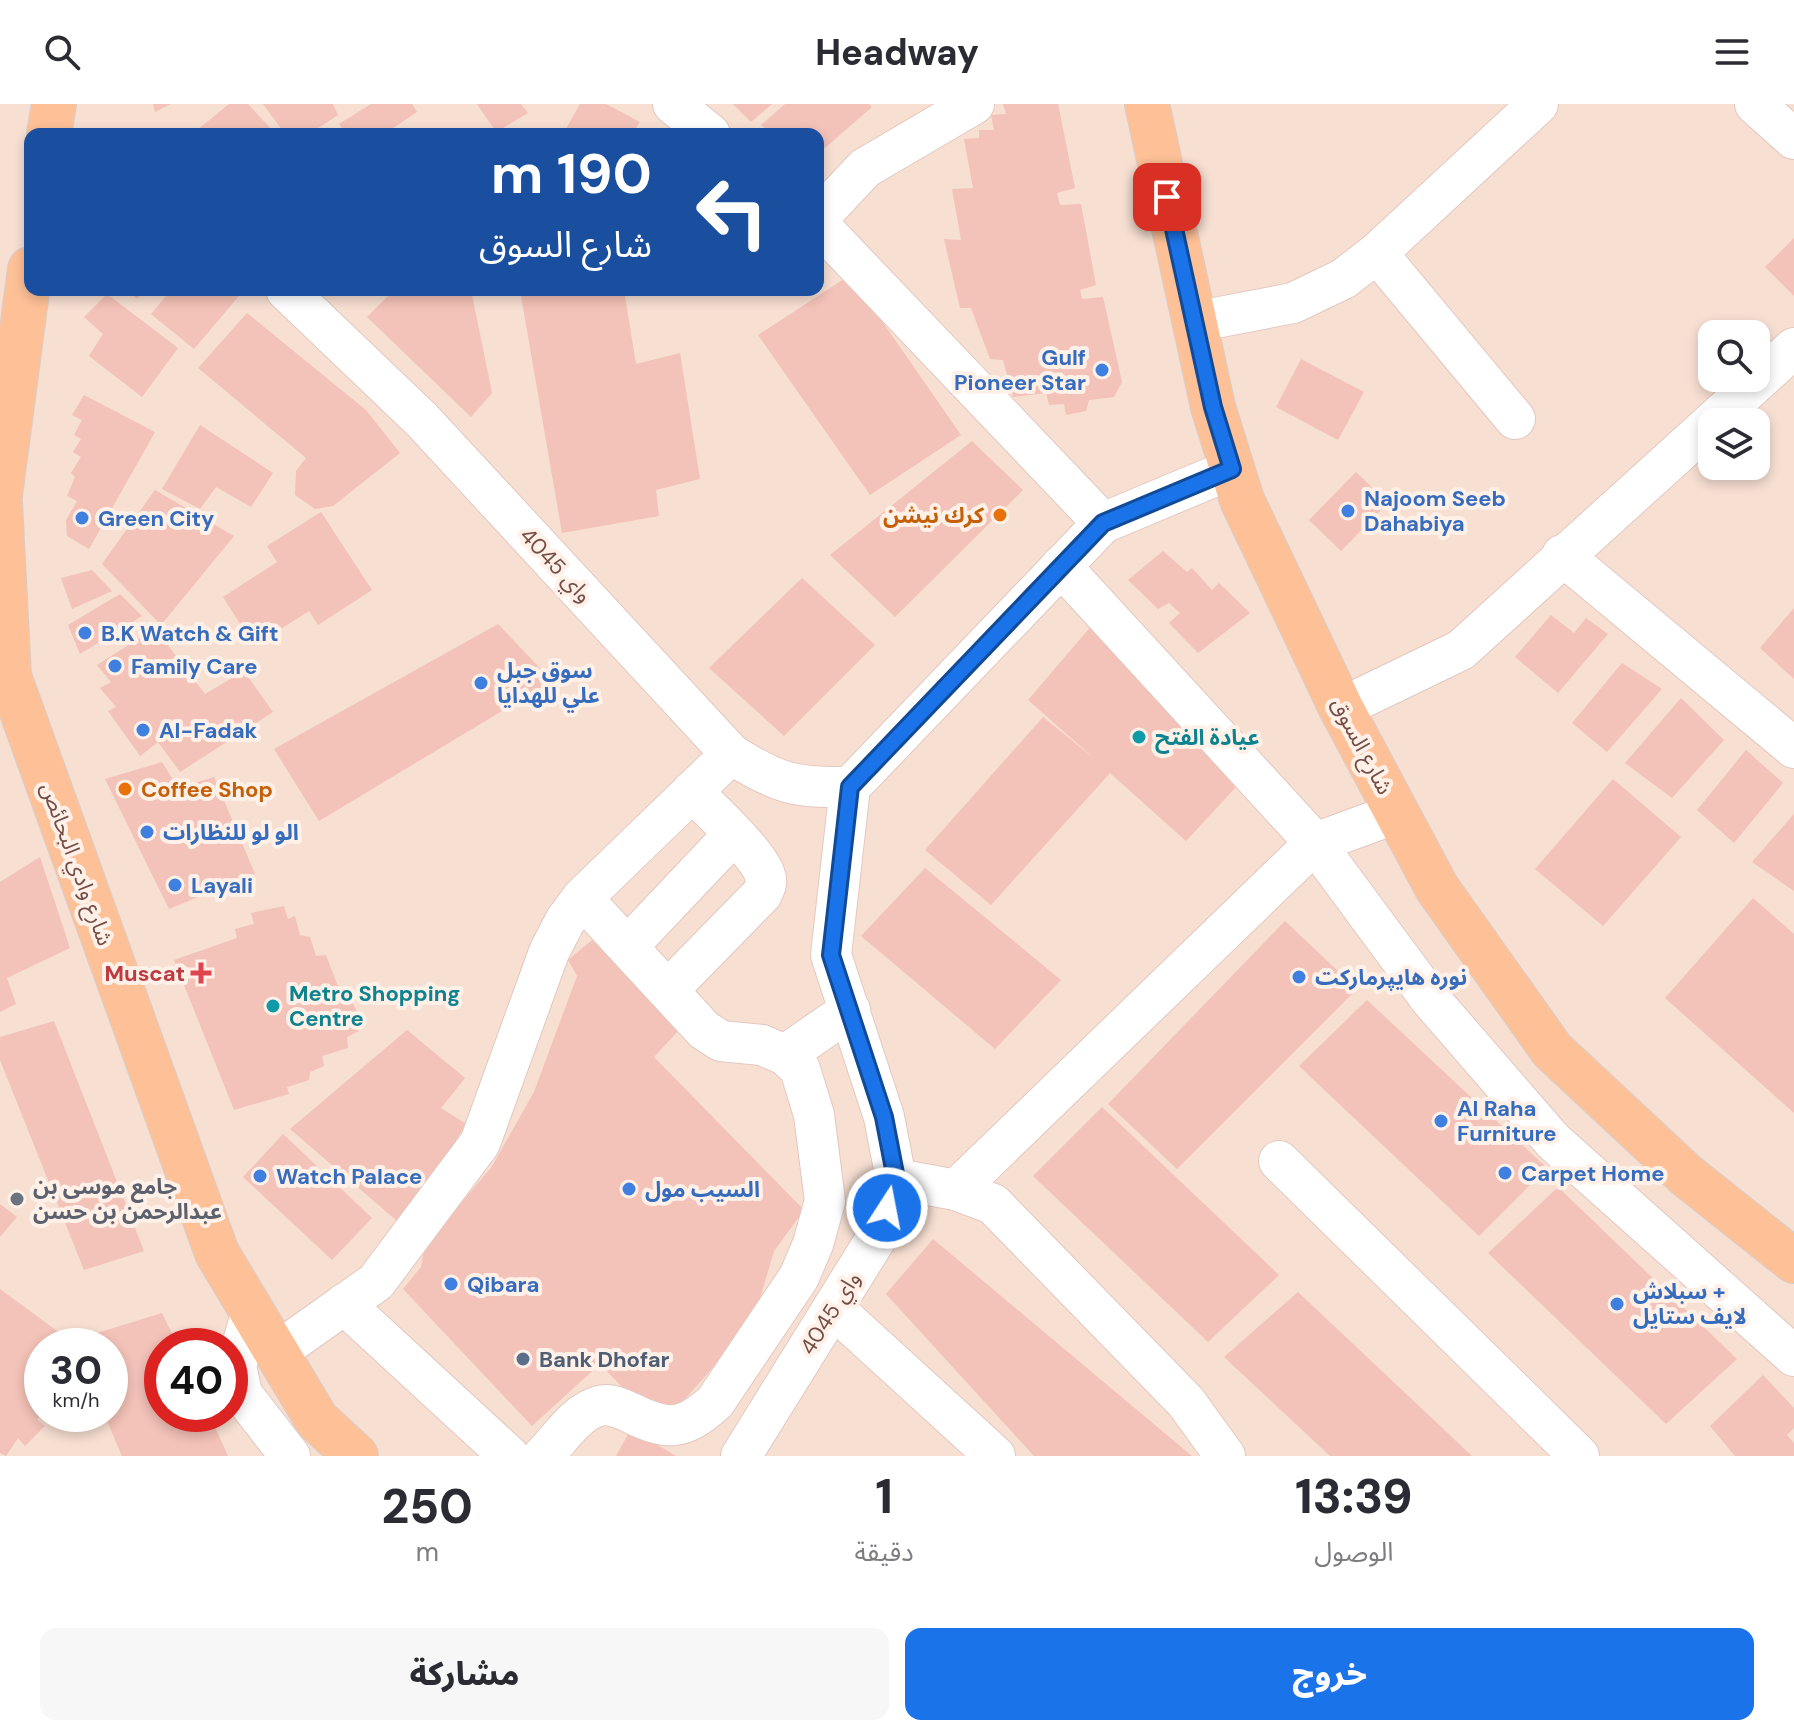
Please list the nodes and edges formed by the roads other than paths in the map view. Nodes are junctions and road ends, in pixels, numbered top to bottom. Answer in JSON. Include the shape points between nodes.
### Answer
{"nodes":[{"id":1,"x":54,"y":104,"type":"edge"},
{"id":2,"x":673,"y":104,"type":"edge"},
{"id":3,"x":974,"y":104,"type":"edge"},
{"id":4,"x":1147,"y":104,"type":"edge"},
{"id":5,"x":1538,"y":104,"type":"edge"},
{"id":6,"x":1755,"y":104,"type":"edge"},
{"id":7,"x":50,"y":128,"type":"edge"},
{"id":8,"x":703,"y":128,"type":"edge"},
{"id":9,"x":1794,"y":139,"type":"edge"},
{"id":10,"x":824,"y":214,"type":"edge"},
{"id":11,"x":824,"y":227,"type":"edge"},
{"id":12,"x":1377,"y":253,"type":"junction"},
{"id":13,"x":26,"y":296,"type":"edge"},
{"id":14,"x":292,"y":296,"type":"edge"},
{"id":15,"x":1194,"y":322,"type":"junction"},
{"id":16,"x":1794,"y":348,"type":"edge"},
{"id":17,"x":1515,"y":419,"type":"dead end"},
{"id":18,"x":1232,"y":469,"type":"junction"},
{"id":19,"x":0,"y":495,"type":"edge"},
{"id":20,"x":0,"y":503,"type":"edge"},
{"id":21,"x":1103,"y":523,"type":"junction"},
{"id":22,"x":1562,"y":555,"type":"junction"},
{"id":23,"x":1061,"y":566,"type":"junction"},
{"id":24,"x":1341,"y":708,"type":"junction"},
{"id":25,"x":1794,"y":748,"type":"edge"},
{"id":26,"x":731,"y":754,"type":"junction"},
{"id":27,"x":850,"y":787,"type":"junction"},
{"id":28,"x":692,"y":791,"type":"junction"},
{"id":29,"x":1397,"y":813,"type":"junction"},
{"id":30,"x":733,"y":835,"type":"junction"},
{"id":31,"x":1315,"y":843,"type":"junction"},
{"id":32,"x":582,"y":898,"type":"junction"},
{"id":33,"x":628,"y":946,"type":"junction"},
{"id":34,"x":669,"y":989,"type":"junction"},
{"id":35,"x":850,"y":1010,"type":"junction"},
{"id":36,"x":785,"y":1055,"type":"junction"},
{"id":37,"x":1279,"y":1161,"type":"dead end"},
{"id":38,"x":896,"y":1179,"type":"junction"},
{"id":39,"x":956,"y":1190,"type":"junction"},
{"id":40,"x":1794,"y":1261,"type":"edge"},
{"id":41,"x":344,"y":1304,"type":"junction"},
{"id":42,"x":833,"y":1308,"type":"junction"},
{"id":43,"x":252,"y":1311,"type":"junction"},
{"id":44,"x":277,"y":1352,"type":"junction"},
{"id":45,"x":1794,"y":1356,"type":"edge"},
{"id":46,"x":290,"y":1456,"type":"edge"},
{"id":47,"x":356,"y":1456,"type":"edge"},
{"id":48,"x":509,"y":1456,"type":"edge"},
{"id":49,"x":543,"y":1456,"type":"edge"},
{"id":50,"x":741,"y":1456,"type":"edge"},
{"id":51,"x":995,"y":1456,"type":"edge"},
{"id":52,"x":1225,"y":1456,"type":"edge"},
{"id":53,"x":1579,"y":1456,"type":"edge"}],
"edges":[{"from":1,"to":7,"type":"main road"},
{"from":2,"to":8,"type":"street"},
{"from":3,"to":10,"type":"street","via":[[865,168]]},
{"from":4,"to":15,"type":"main road","name":"شارع السوق"},
{"from":5,"to":12,"type":"street"},
{"from":6,"to":9,"type":"street"},
{"from":11,"to":21,"type":"street"},
{"from":12,"to":15,"type":"street","via":[[1343,279],[1293,303]]},
{"from":12,"to":17,"type":"street"},
{"from":13,"to":19,"type":"main road"},
{"from":14,"to":26,"type":"street","name":"واي 4045","via":[[422,420]]},
{"from":15,"to":18,"type":"main road","name":"شارع السوق"},
{"from":16,"to":22,"type":"street"},
{"from":18,"to":21,"type":"street"},
{"from":18,"to":24,"type":"main road","name":"شارع السوق"},
{"from":20,"to":43,"type":"main road","name":"شارع وادي البحائص","via":[[9,676],[217,1253]]},
{"from":21,"to":23,"type":"street"},
{"from":22,"to":24,"type":"street","via":[[1461,650]]},
{"from":22,"to":25,"type":"street"},
{"from":23,"to":27,"type":"street"},
{"from":23,"to":31,"type":"street"},
{"from":24,"to":29,"type":"main road","name":"شارع السوق"},
{"from":26,"to":27,"type":"street","name":"واي 4045","via":[[764,775],[806,787]]},
{"from":26,"to":28,"type":"street"},
{"from":27,"to":35,"type":"street","name":"واي 4045","via":[[831,955]]},
{"from":28,"to":30,"type":"street"},
{"from":28,"to":32,"type":"street"},
{"from":29,"to":31,"type":"street"},
{"from":29,"to":40,"type":"main road","name":"شارع السوق","via":[[1437,888],[1552,1050],[1686,1175]]},
{"from":30,"to":33,"type":"street"},
{"from":30,"to":34,"type":"street","via":[[756,859],[767,883]]},
{"from":31,"to":39,"type":"street"},
{"from":31,"to":45,"type":"street","via":[[1431,1000],[1553,1141]]},
{"from":32,"to":33,"type":"street"},
{"from":32,"to":41,"type":"street","via":[[549,952],[480,1143],[376,1282]]},
{"from":33,"to":34,"type":"street"},
{"from":34,"to":36,"type":"street","via":[[704,1030],[721,1041],[762,1045]]},
{"from":35,"to":36,"type":"street"},
{"from":35,"to":38,"type":"street","name":"واي 4045","via":[[884,1117]]},
{"from":36,"to":49,"type":"street","via":[[800,1069],[807,1086],[825,1201],[799,1277],[715,1402],[699,1417],[674,1426],[658,1425],[603,1404],[590,1409]]},
{"from":37,"to":53,"type":"street"},
{"from":38,"to":39,"type":"street"},
{"from":38,"to":42,"type":"street","name":"واي 4045","via":[[877,1237]]},
{"from":39,"to":52,"type":"street","via":[[993,1204],[1186,1402]]},
{"from":41,"to":44,"type":"street"},
{"from":41,"to":48,"type":"street"},
{"from":42,"to":50,"type":"street","name":"واي 4045"},
{"from":42,"to":51,"type":"street"},
{"from":43,"to":44,"type":"main road","name":"شارع وادي البحائص"},
{"from":43,"to":46,"type":"street","via":[[236,1366],[242,1394]]},
{"from":44,"to":47,"type":"main road","name":"شارع وادي البحائص","via":[[317,1420]]}]}
